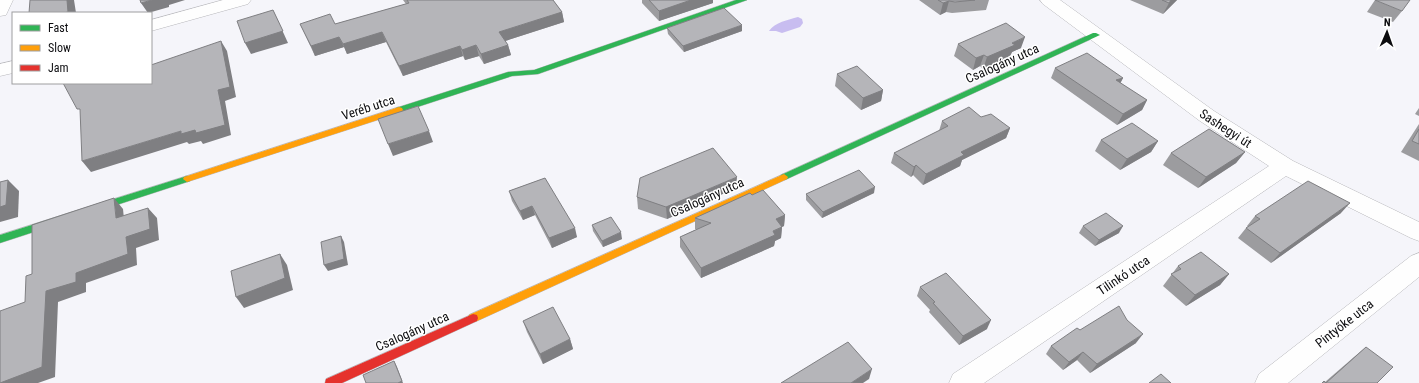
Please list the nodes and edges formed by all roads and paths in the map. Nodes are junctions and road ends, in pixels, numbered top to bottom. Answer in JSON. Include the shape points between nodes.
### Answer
{"nodes":[{"id":1,"x":4,"y":0,"type":"edge"},
{"id":2,"x":242,"y":0,"type":"edge"},
{"id":3,"x":743,"y":0,"type":"edge"},
{"id":4,"x":1049,"y":0,"type":"edge"},
{"id":5,"x":0,"y":11,"type":"edge"},
{"id":6,"x":152,"y":26,"type":"edge"},
{"id":7,"x":1096,"y":35,"type":"junction"},
{"id":8,"x":12,"y":66,"type":"edge"},
{"id":9,"x":0,"y":70,"type":"edge"},
{"id":10,"x":1285,"y":166,"type":"junction"},
{"id":11,"x":1419,"y":232,"type":"edge"},
{"id":12,"x":0,"y":239,"type":"edge"},
{"id":13,"x":1419,"y":264,"type":"edge"},
{"id":14,"x":330,"y":383,"type":"edge"},
{"id":15,"x":962,"y":383,"type":"edge"},
{"id":16,"x":1268,"y":383,"type":"edge"}],
"edges":[{"from":1,"to":5,"type":"street"},
{"from":2,"to":6,"type":"street"},
{"from":3,"to":12,"type":"street","name":"Veréb utca","via":[[535,72],[511,74]]},
{"from":4,"to":7,"type":"street","name":"Sashegyi út"},
{"from":7,"to":10,"type":"street","name":"Sashegyi út","via":[[1207,116]]},
{"from":7,"to":14,"type":"street","name":"Csalogány utca"},
{"from":8,"to":9,"type":"street"},
{"from":10,"to":11,"type":"street","name":"Sashegyi út"},
{"from":10,"to":15,"type":"street","name":"Tilinkó utca"},
{"from":13,"to":16,"type":"street","name":"Pintyőke utca"}]}
